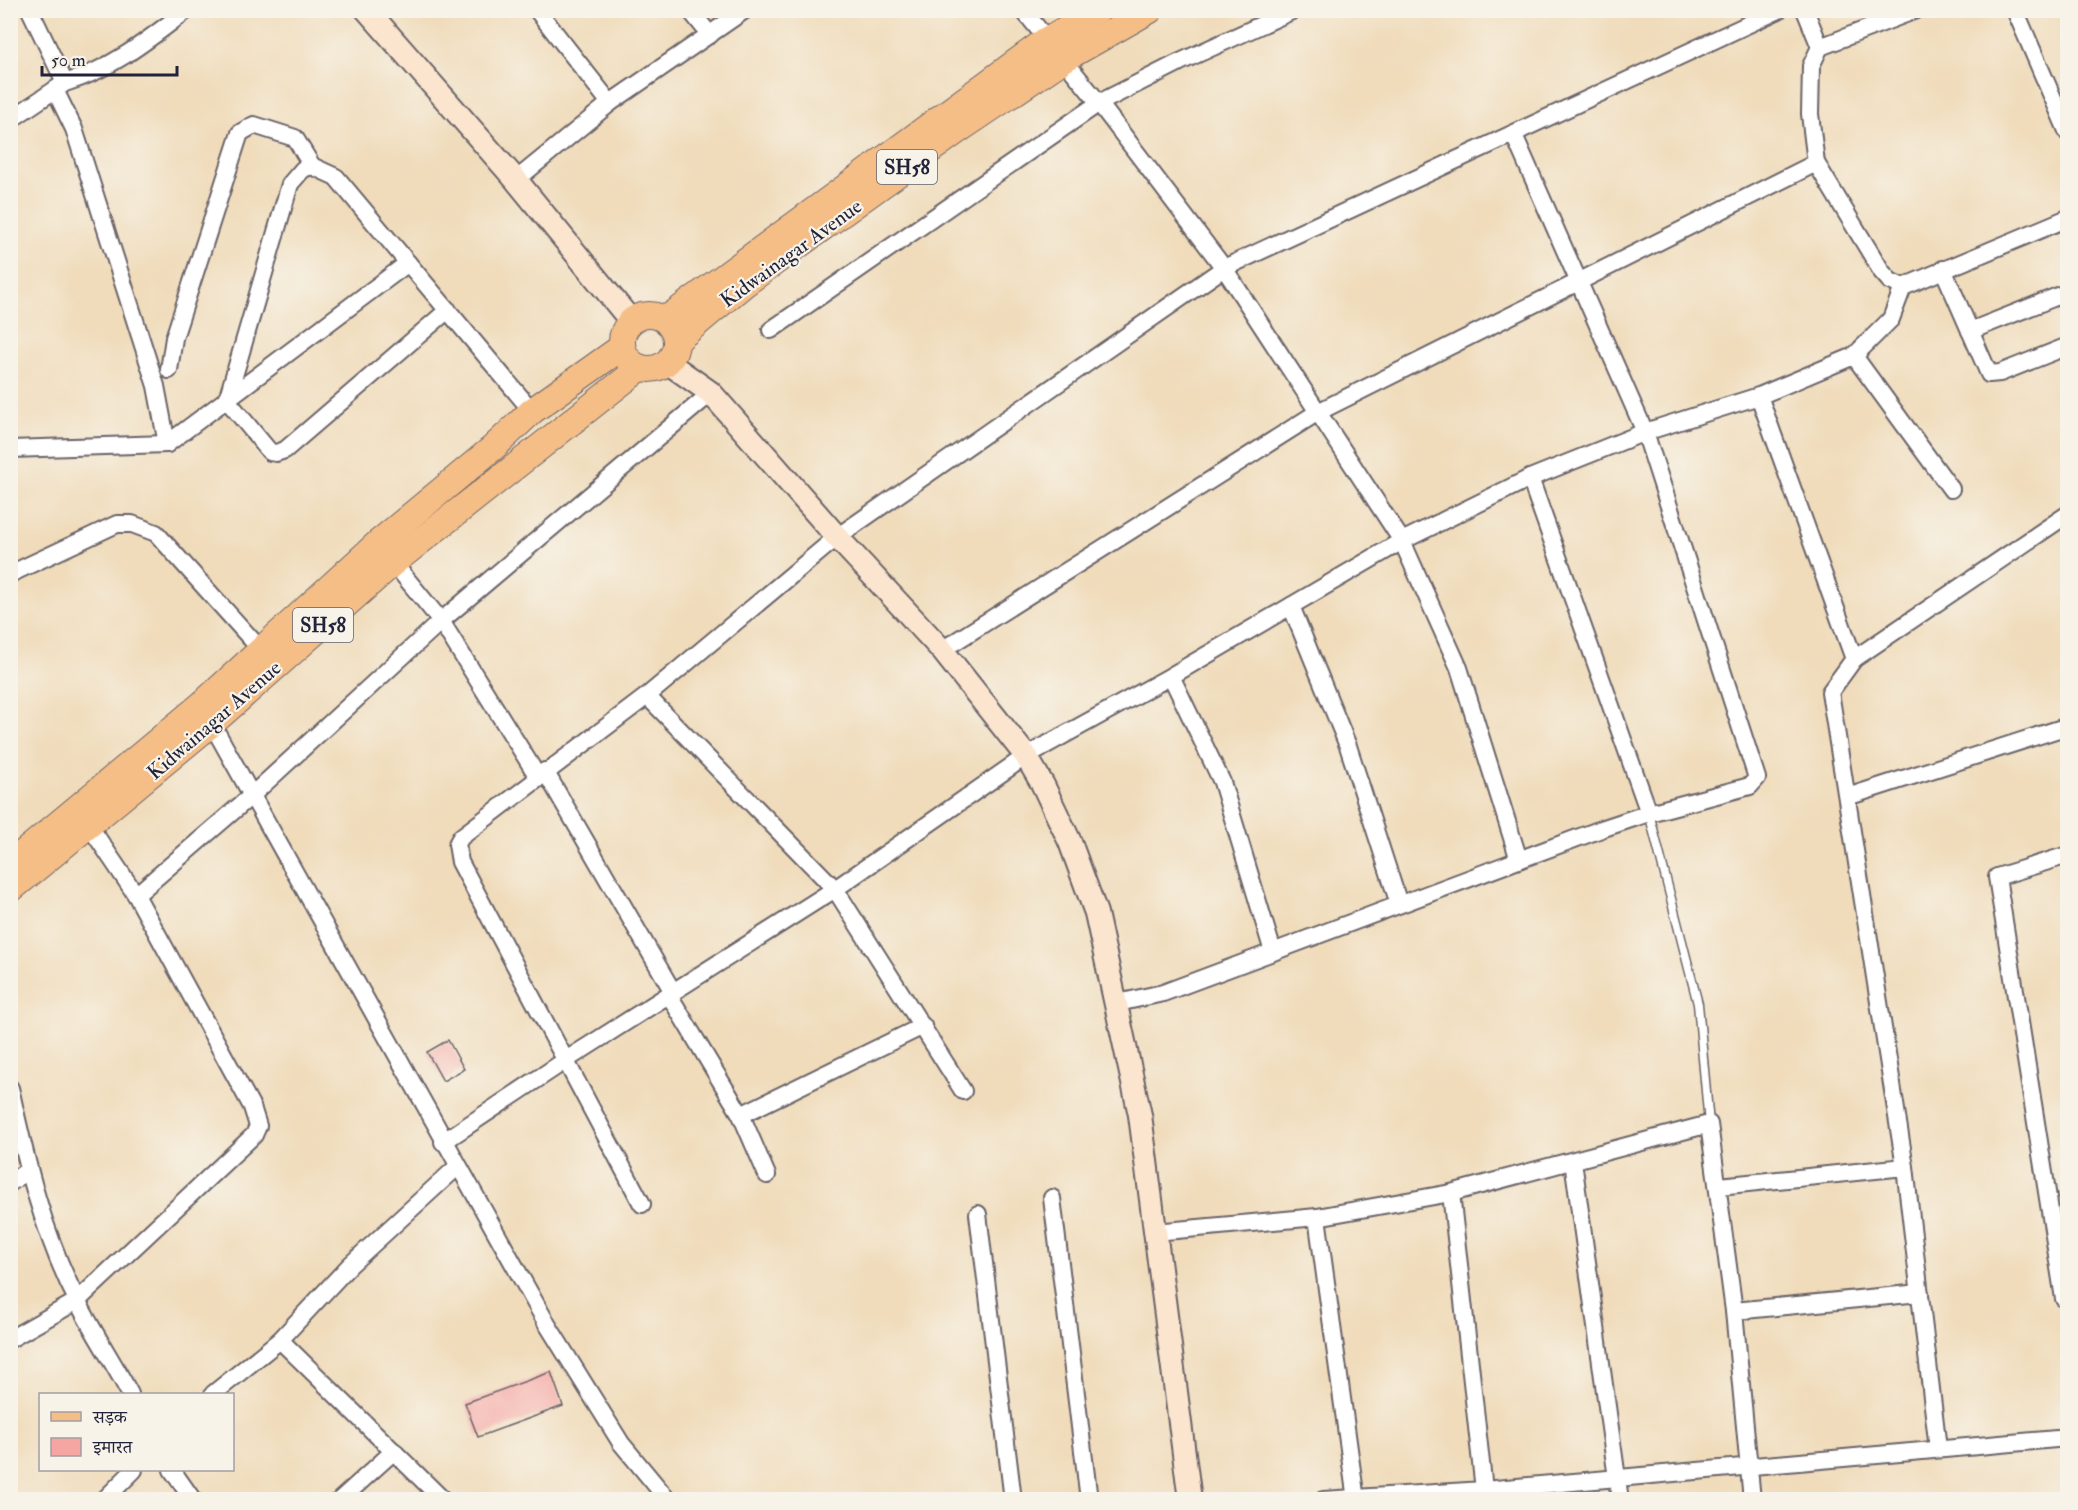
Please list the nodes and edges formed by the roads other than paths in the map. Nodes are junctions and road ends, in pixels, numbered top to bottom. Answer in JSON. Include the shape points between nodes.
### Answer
{"nodes":[{"id":1,"x":30,"y":10,"type":"edge"},
{"id":2,"x":187,"y":10,"type":"edge"},
{"id":3,"x":367,"y":10,"type":"edge"},
{"id":4,"x":537,"y":10,"type":"edge"},
{"id":5,"x":690,"y":10,"type":"edge"},
{"id":6,"x":745,"y":10,"type":"edge"},
{"id":7,"x":1023,"y":10,"type":"edge"},
{"id":8,"x":1098,"y":10,"type":"edge"},
{"id":9,"x":1150,"y":10,"type":"edge"},
{"id":10,"x":1294,"y":10,"type":"edge"},
{"id":11,"x":1779,"y":10,"type":"edge"},
{"id":12,"x":1805,"y":10,"type":"edge"},
{"id":13,"x":1916,"y":10,"type":"edge"},
{"id":14,"x":2015,"y":10,"type":"edge"},
{"id":15,"x":710,"y":35,"type":"junction"},
{"id":16,"x":1046,"y":41,"type":"junction"},
{"id":17,"x":1820,"y":47,"type":"junction"},
{"id":18,"x":1064,"y":59,"type":"junction"},
{"id":19,"x":60,"y":86,"type":"junction"},
{"id":20,"x":610,"y":103,"type":"junction"},
{"id":21,"x":1099,"y":103,"type":"junction"},
{"id":22,"x":10,"y":120,"type":"edge"},
{"id":23,"x":2067,"y":133,"type":"edge"},
{"id":24,"x":1514,"y":135,"type":"junction"},
{"id":25,"x":1816,"y":163,"type":"junction"},
{"id":26,"x":312,"y":166,"type":"junction"},
{"id":27,"x":516,"y":180,"type":"junction"},
{"id":28,"x":2067,"y":218,"type":"edge"},
{"id":29,"x":408,"y":263,"type":"junction"},
{"id":30,"x":1224,"y":268,"type":"junction"},
{"id":31,"x":1943,"y":269,"type":"junction"},
{"id":32,"x":1578,"y":281,"type":"junction"},
{"id":33,"x":1902,"y":287,"type":"junction"},
{"id":34,"x":2067,"y":292,"type":"edge"},
{"id":35,"x":448,"y":310,"type":"junction"},
{"id":36,"x":631,"y":321,"type":"junction"},
{"id":37,"x":771,"y":330,"type":"dead end"},
{"id":38,"x":1970,"y":332,"type":"junction"},
{"id":39,"x":669,"y":341,"type":"junction"},
{"id":40,"x":622,"y":346,"type":"junction"},
{"id":41,"x":2067,"y":346,"type":"edge"},
{"id":42,"x":1854,"y":356,"type":"junction"},
{"id":43,"x":640,"y":368,"type":"junction"},
{"id":44,"x":169,"y":370,"type":"dead end"},
{"id":45,"x":711,"y":393,"type":"junction"},
{"id":46,"x":1759,"y":396,"type":"junction"},
{"id":47,"x":227,"y":400,"type":"junction"},
{"id":48,"x":532,"y":411,"type":"junction"},
{"id":49,"x":1318,"y":412,"type":"junction"},
{"id":50,"x":1645,"y":432,"type":"junction"},
{"id":51,"x":166,"y":444,"type":"junction"},
{"id":52,"x":10,"y":449,"type":"edge"},
{"id":53,"x":1530,"y":478,"type":"junction"},
{"id":54,"x":1951,"y":489,"type":"dead end"},
{"id":55,"x":2067,"y":514,"type":"edge"},
{"id":56,"x":837,"y":537,"type":"junction"},
{"id":57,"x":1402,"y":541,"type":"junction"},
{"id":58,"x":386,"y":553,"type":"junction"},
{"id":59,"x":10,"y":574,"type":"edge"},
{"id":60,"x":1291,"y":606,"type":"junction"},
{"id":61,"x":441,"y":621,"type":"junction"},
{"id":62,"x":261,"y":650,"type":"junction"},
{"id":63,"x":942,"y":650,"type":"junction"},
{"id":64,"x":1854,"y":659,"type":"junction"},
{"id":65,"x":1171,"y":676,"type":"junction"},
{"id":66,"x":647,"y":696,"type":"junction"},
{"id":67,"x":206,"y":715,"type":"junction"},
{"id":68,"x":2067,"y":726,"type":"edge"},
{"id":69,"x":1026,"y":756,"type":"junction"},
{"id":70,"x":541,"y":774,"type":"junction"},
{"id":71,"x":251,"y":796,"type":"junction"},
{"id":72,"x":1847,"y":797,"type":"junction"},
{"id":73,"x":1649,"y":813,"type":"junction"},
{"id":74,"x":83,"y":817,"type":"junction"},
{"id":75,"x":2067,"y":855,"type":"edge"},
{"id":76,"x":1519,"y":860,"type":"junction"},
{"id":77,"x":10,"y":864,"type":"edge"},
{"id":78,"x":835,"y":889,"type":"junction"},
{"id":79,"x":10,"y":890,"type":"edge"},
{"id":80,"x":136,"y":895,"type":"junction"},
{"id":81,"x":1399,"y":904,"type":"junction"},
{"id":82,"x":1273,"y":952,"type":"junction"},
{"id":83,"x":671,"y":993,"type":"junction"},
{"id":84,"x":1118,"y":1003,"type":"junction"},
{"id":85,"x":923,"y":1026,"type":"junction"},
{"id":86,"x":566,"y":1060,"type":"junction"},
{"id":87,"x":10,"y":1088,"type":"edge"},
{"id":88,"x":963,"y":1091,"type":"dead end"},
{"id":89,"x":741,"y":1115,"type":"junction"},
{"id":90,"x":1709,"y":1124,"type":"junction"},
{"id":91,"x":443,"y":1142,"type":"junction"},
{"id":92,"x":1573,"y":1161,"type":"junction"},
{"id":93,"x":457,"y":1167,"type":"junction"},
{"id":94,"x":1905,"y":1167,"type":"junction"},
{"id":95,"x":28,"y":1170,"type":"junction"},
{"id":96,"x":767,"y":1175,"type":"dead end"},
{"id":97,"x":10,"y":1183,"type":"edge"},
{"id":98,"x":1719,"y":1186,"type":"junction"},
{"id":99,"x":1451,"y":1192,"type":"junction"},
{"id":100,"x":1052,"y":1198,"type":"dead end"},
{"id":101,"x":642,"y":1204,"type":"dead end"},
{"id":102,"x":978,"y":1214,"type":"dead end"},
{"id":103,"x":1317,"y":1217,"type":"junction"},
{"id":104,"x":1155,"y":1232,"type":"junction"},
{"id":105,"x":1920,"y":1293,"type":"junction"},
{"id":106,"x":2067,"y":1299,"type":"edge"},
{"id":107,"x":77,"y":1301,"type":"junction"},
{"id":108,"x":1734,"y":1311,"type":"junction"},
{"id":109,"x":10,"y":1339,"type":"edge"},
{"id":110,"x":280,"y":1340,"type":"junction"},
{"id":111,"x":129,"y":1393,"type":"edge"},
{"id":112,"x":215,"y":1393,"type":"edge"},
{"id":113,"x":2067,"y":1438,"type":"edge"},
{"id":114,"x":1938,"y":1449,"type":"junction"},
{"id":115,"x":394,"y":1451,"type":"junction"},
{"id":116,"x":1750,"y":1468,"type":"junction"},
{"id":117,"x":133,"y":1471,"type":"edge"},
{"id":118,"x":173,"y":1471,"type":"edge"},
{"id":119,"x":1619,"y":1477,"type":"junction"},
{"id":120,"x":1484,"y":1495,"type":"edge"},
{"id":121,"x":1356,"y":1499,"type":"edge"},
{"id":122,"x":104,"y":1500,"type":"edge"},
{"id":123,"x":193,"y":1500,"type":"edge"},
{"id":124,"x":340,"y":1500,"type":"edge"},
{"id":125,"x":443,"y":1500,"type":"edge"},
{"id":126,"x":668,"y":1500,"type":"edge"},
{"id":127,"x":1013,"y":1500,"type":"edge"},
{"id":128,"x":1089,"y":1500,"type":"edge"},
{"id":129,"x":1190,"y":1500,"type":"edge"},
{"id":130,"x":1323,"y":1500,"type":"edge"},
{"id":131,"x":1620,"y":1500,"type":"edge"},
{"id":132,"x":1752,"y":1500,"type":"edge"}],
"edges":[{"from":1,"to":19,"type":"street"},
{"from":2,"to":19,"type":"street","via":[[131,53],[93,74]]},
{"from":3,"to":27,"type":"street"},
{"from":4,"to":20,"type":"street"},
{"from":5,"to":15,"type":"street"},
{"from":6,"to":15,"type":"street"},
{"from":7,"to":16,"type":"street"},
{"from":8,"to":16,"type":"main road","name":"Kidwainagar Avenue","number":"SH58"},
{"from":9,"to":18,"type":"main road","name":"Kidwainagar Avenue","number":"SH58"},
{"from":10,"to":21,"type":"street"},
{"from":11,"to":24,"type":"street"},
{"from":12,"to":17,"type":"street"},
{"from":13,"to":17,"type":"street"},
{"from":14,"to":23,"type":"street"},
{"from":15,"to":20,"type":"street"},
{"from":16,"to":18,"type":"street"},
{"from":16,"to":39,"type":"main road","name":"Kidwainagar Avenue","number":"SH58"},
{"from":17,"to":25,"type":"street","via":[[1811,66],[1810,114]]},
{"from":18,"to":21,"type":"street"},
{"from":18,"to":39,"type":"main road","name":"Kidwainagar Avenue","number":"SH58","via":[[957,131]]},
{"from":19,"to":22,"type":"street"},
{"from":19,"to":51,"type":"street","via":[[156,386]]},
{"from":20,"to":27,"type":"street"},
{"from":21,"to":30,"type":"street"},
{"from":21,"to":37,"type":"street"},
{"from":24,"to":30,"type":"street"},
{"from":24,"to":32,"type":"street"},
{"from":25,"to":32,"type":"street"},
{"from":25,"to":33,"type":"street","via":[[1882,272]]},
{"from":26,"to":29,"type":"street","via":[[336,177]]},
{"from":26,"to":44,"type":"street","via":[[295,138],[254,125],[240,133],[174,338]]},
{"from":26,"to":47,"type":"street","via":[[303,169],[290,184]]},
{"from":27,"to":36,"type":"street"},
{"from":28,"to":31,"type":"street"},
{"from":29,"to":35,"type":"street"},
{"from":29,"to":47,"type":"street"},
{"from":30,"to":49,"type":"street"},
{"from":30,"to":56,"type":"street"},
{"from":31,"to":33,"type":"street"},
{"from":31,"to":38,"type":"street"},
{"from":32,"to":49,"type":"street"},
{"from":32,"to":50,"type":"street"},
{"from":33,"to":42,"type":"street","via":[[1891,319]]},
{"from":34,"to":38,"type":"street"},
{"from":35,"to":47,"type":"street","via":[[285,450],[270,452]]},
{"from":35,"to":48,"type":"street"},
{"from":36,"to":39,"type":"main road","via":[[650,314]]},
{"from":36,"to":40,"type":"main road","via":[[623,332]]},
{"from":38,"to":41,"type":"street","via":[[1989,374]]},
{"from":39,"to":43,"type":"main road","number":"SH58","via":[[655,369]]},
{"from":39,"to":45,"type":"street"},
{"from":40,"to":43,"type":"main road","via":[[628,360]]},
{"from":40,"to":48,"type":"main road","name":"Kidwainagar Avenue","number":"SH58"},
{"from":42,"to":46,"type":"street"},
{"from":42,"to":54,"type":"street"},
{"from":43,"to":58,"type":"main road","name":"Kidwainagar Avenue","number":"SH58"},
{"from":45,"to":56,"type":"street"},
{"from":45,"to":61,"type":"street"},
{"from":46,"to":50,"type":"street"},
{"from":46,"to":64,"type":"street"},
{"from":47,"to":51,"type":"street"},
{"from":48,"to":58,"type":"main road","name":"Kidwainagar Avenue","number":"SH58"},
{"from":49,"to":57,"type":"street"},
{"from":49,"to":63,"type":"street"},
{"from":50,"to":53,"type":"street"},
{"from":50,"to":73,"type":"street","via":[[1757,778],[1750,786]]},
{"from":51,"to":52,"type":"street"},
{"from":53,"to":57,"type":"street"},
{"from":53,"to":73,"type":"street"},
{"from":55,"to":64,"type":"street"},
{"from":56,"to":63,"type":"street"},
{"from":56,"to":66,"type":"street"},
{"from":57,"to":60,"type":"street"},
{"from":57,"to":76,"type":"street","via":[[1459,668]]},
{"from":58,"to":61,"type":"street"},
{"from":58,"to":62,"type":"main road","name":"Kidwainagar Avenue","number":"SH58"},
{"from":58,"to":67,"type":"main road","name":"Kidwainagar Avenue","number":"SH58"},
{"from":59,"to":62,"type":"street","via":[[117,524],[132,524],[156,534]]},
{"from":60,"to":65,"type":"street"},
{"from":60,"to":81,"type":"street","via":[[1348,746]]},
{"from":61,"to":70,"type":"street"},
{"from":61,"to":71,"type":"street"},
{"from":62,"to":67,"type":"main road","name":"Kidwainagar Avenue","number":"SH58"},
{"from":63,"to":69,"type":"street"},
{"from":64,"to":72,"type":"street","via":[[1830,692]]},
{"from":65,"to":69,"type":"street"},
{"from":65,"to":82,"type":"street","via":[[1222,782]]},
{"from":66,"to":70,"type":"street"},
{"from":66,"to":78,"type":"street"},
{"from":67,"to":71,"type":"street"},
{"from":67,"to":74,"type":"main road","name":"Kidwainagar Avenue","number":"SH58"},
{"from":68,"to":72,"type":"street"},
{"from":69,"to":78,"type":"street"},
{"from":69,"to":84,"type":"street","via":[[1070,842],[1096,912]]},
{"from":70,"to":83,"type":"street"},
{"from":70,"to":86,"type":"street","via":[[457,844],[460,862]]},
{"from":71,"to":80,"type":"street"},
{"from":71,"to":91,"type":"street"},
{"from":72,"to":94,"type":"street"},
{"from":73,"to":76,"type":"street"},
{"from":73,"to":90,"type":"lane","via":[[1698,1004]]},
{"from":74,"to":77,"type":"main road","name":"Kidwainagar Avenue","number":"SH58"},
{"from":74,"to":79,"type":"main road","name":"Kidwainagar Avenue","number":"SH58"},
{"from":74,"to":80,"type":"street"},
{"from":75,"to":106,"type":"street","via":[[1997,877]]},
{"from":76,"to":81,"type":"street"},
{"from":78,"to":83,"type":"street"},
{"from":78,"to":85,"type":"street"},
{"from":80,"to":107,"type":"street","via":[[252,1107],[258,1126],[254,1135]]},
{"from":81,"to":82,"type":"street"},
{"from":82,"to":84,"type":"street","via":[[1163,993]]},
{"from":83,"to":86,"type":"street"},
{"from":83,"to":89,"type":"street"},
{"from":84,"to":104,"type":"street","via":[[1140,1115]]},
{"from":85,"to":88,"type":"street"},
{"from":85,"to":89,"type":"street"},
{"from":86,"to":91,"type":"street"},
{"from":86,"to":101,"type":"street"},
{"from":87,"to":95,"type":"street"},
{"from":89,"to":96,"type":"street"},
{"from":90,"to":92,"type":"street"},
{"from":90,"to":98,"type":"street"},
{"from":91,"to":93,"type":"street"},
{"from":92,"to":99,"type":"street"},
{"from":92,"to":119,"type":"street"},
{"from":93,"to":110,"type":"street","via":[[350,1265]]},
{"from":93,"to":126,"type":"street","via":[[621,1443]]},
{"from":94,"to":98,"type":"street"},
{"from":94,"to":105,"type":"street"},
{"from":95,"to":97,"type":"street"},
{"from":95,"to":107,"type":"street"},
{"from":98,"to":108,"type":"street"},
{"from":99,"to":103,"type":"street"},
{"from":99,"to":120,"type":"street"},
{"from":100,"to":128,"type":"street"},
{"from":102,"to":127,"type":"street"},
{"from":103,"to":104,"type":"street"},
{"from":103,"to":121,"type":"street"},
{"from":104,"to":129,"type":"street"},
{"from":105,"to":108,"type":"street"},
{"from":105,"to":114,"type":"street"},
{"from":107,"to":109,"type":"street"},
{"from":107,"to":111,"type":"street"},
{"from":108,"to":116,"type":"street"},
{"from":110,"to":112,"type":"street"},
{"from":110,"to":115,"type":"street"},
{"from":113,"to":114,"type":"street"},
{"from":114,"to":116,"type":"street"},
{"from":115,"to":124,"type":"street"},
{"from":115,"to":125,"type":"street"},
{"from":116,"to":119,"type":"street"},
{"from":116,"to":132,"type":"street"},
{"from":117,"to":122,"type":"street"},
{"from":118,"to":123,"type":"street"},
{"from":119,"to":120,"type":"street"},
{"from":119,"to":131,"type":"street"},
{"from":120,"to":121,"type":"street"},
{"from":121,"to":130,"type":"street"}]}
